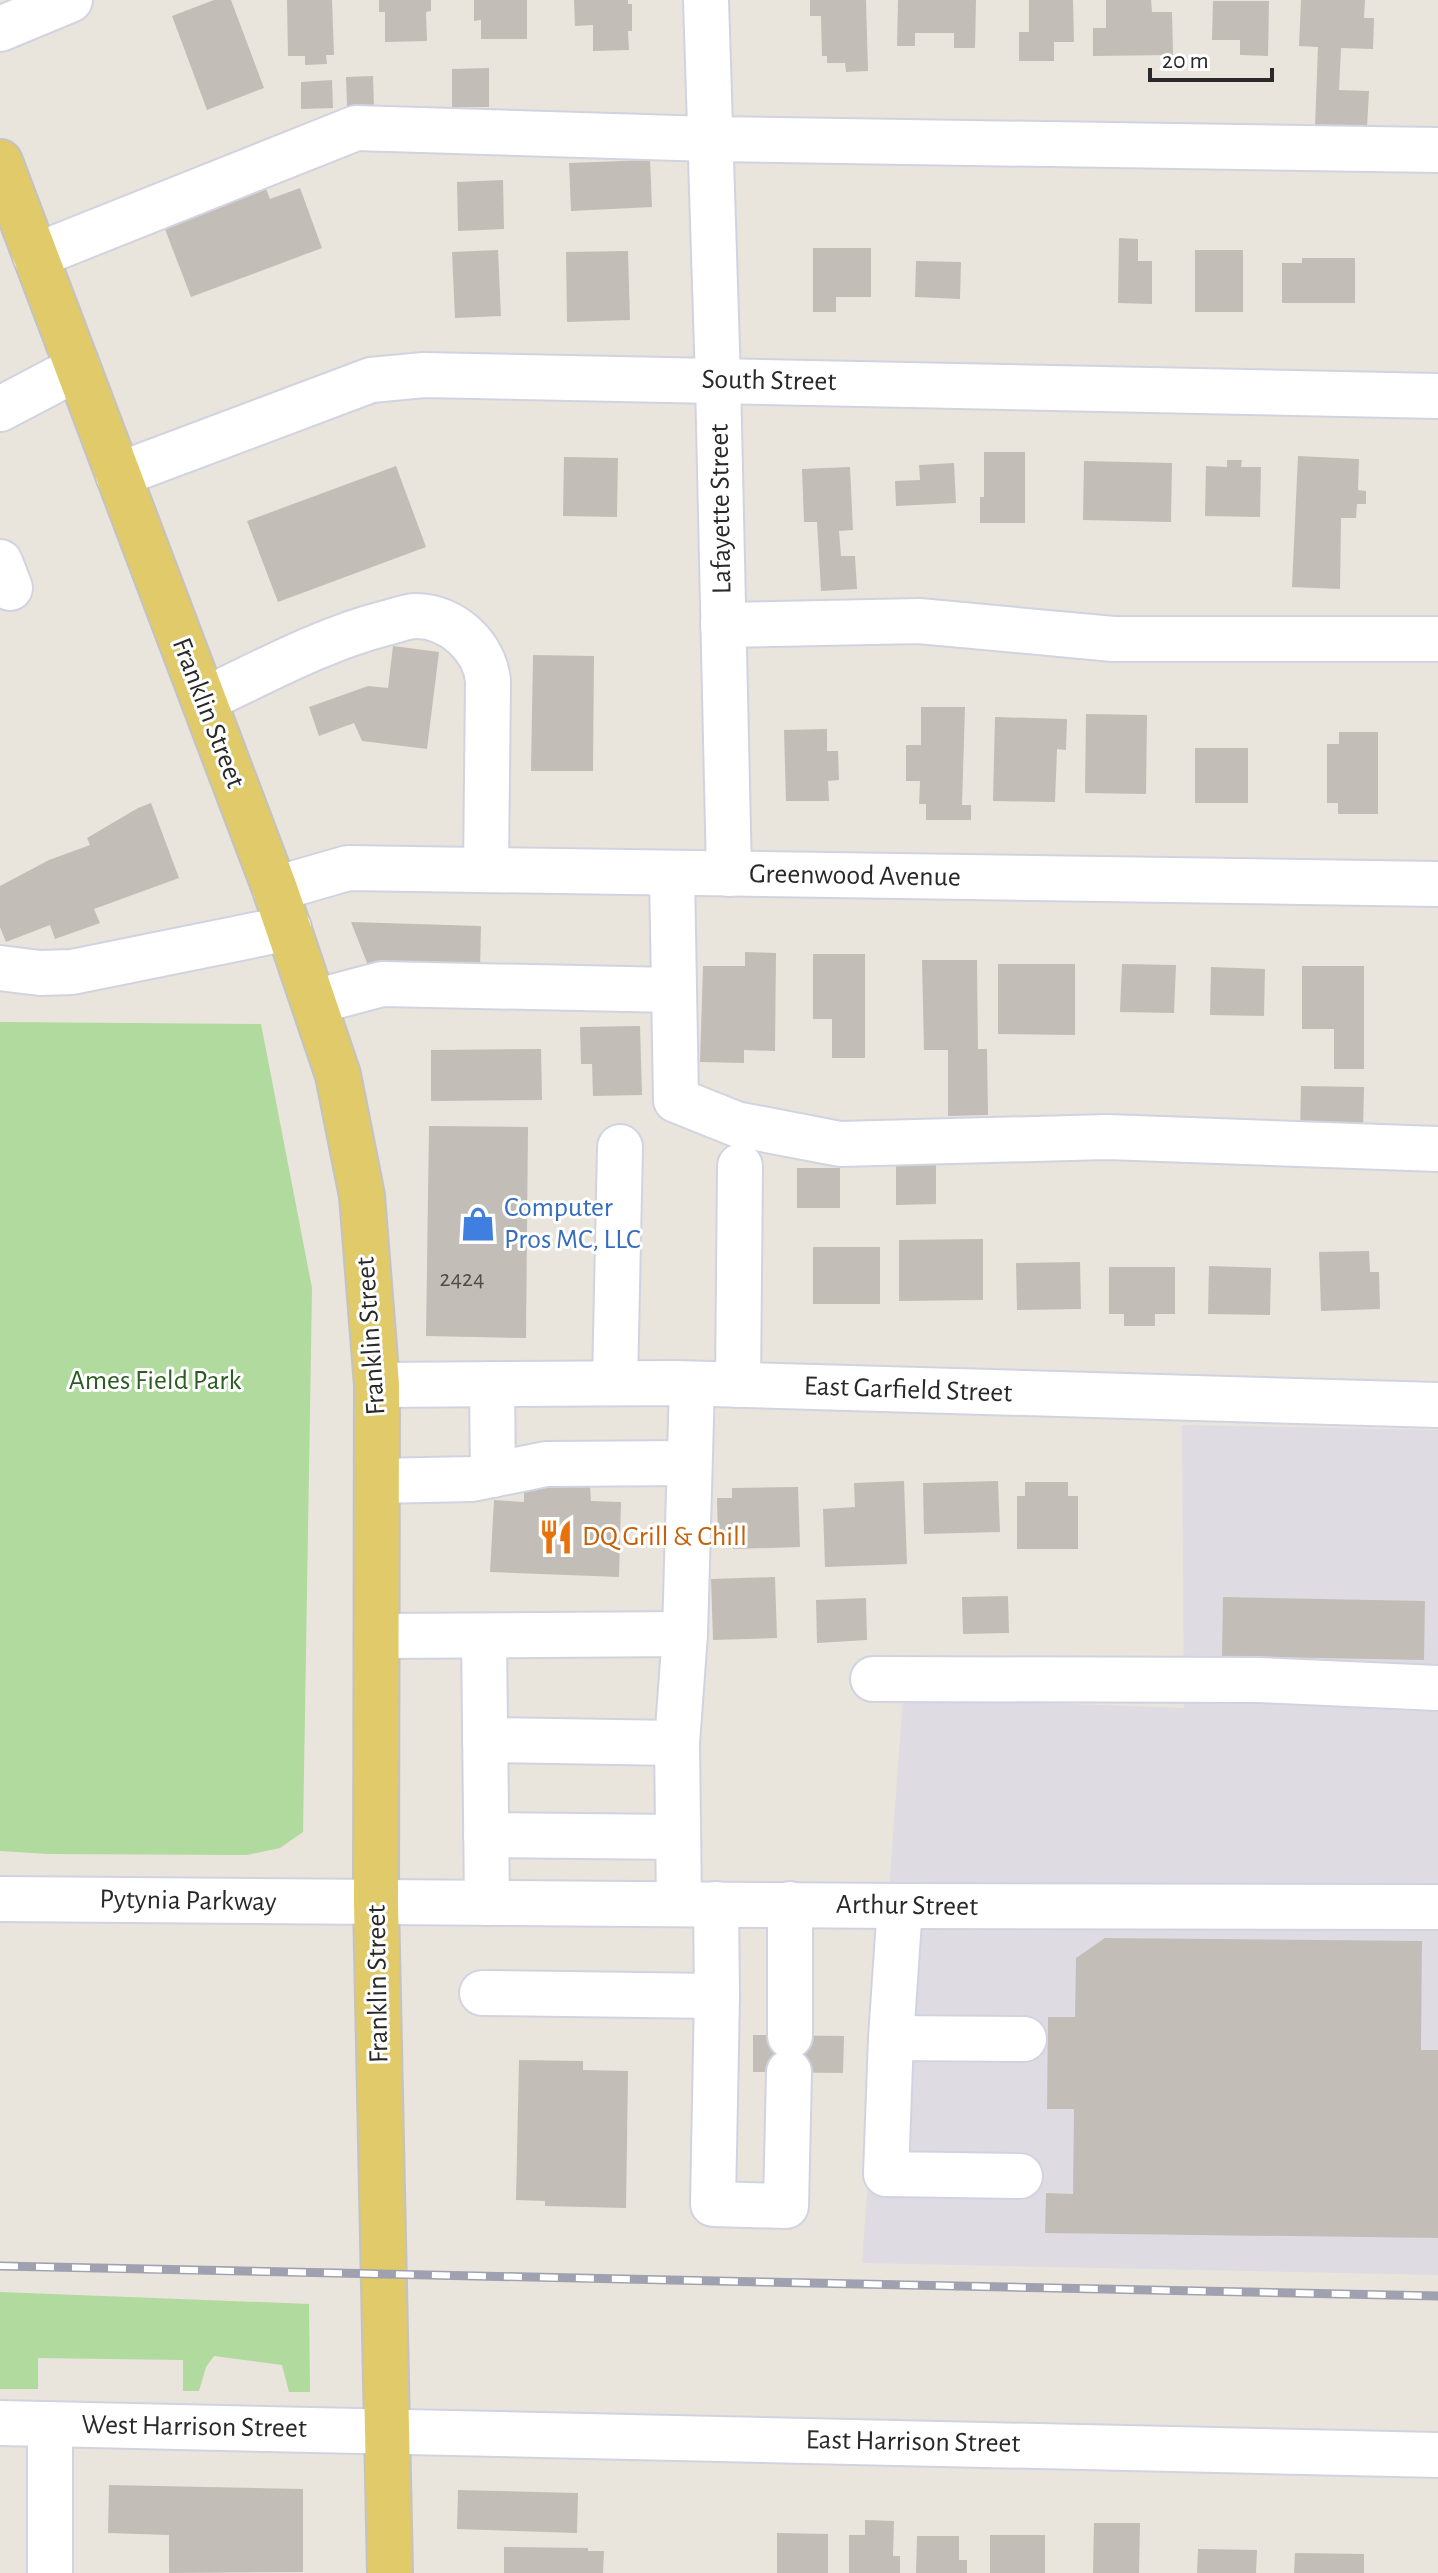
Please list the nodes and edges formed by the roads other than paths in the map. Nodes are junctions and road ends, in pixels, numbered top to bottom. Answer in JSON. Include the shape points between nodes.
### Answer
{"nodes":[{"id":1,"x":70,"y":0,"type":"edge"},
{"id":2,"x":706,"y":0,"type":"edge"},
{"id":3,"x":0,"y":29,"type":"edge"},
{"id":4,"x":710,"y":139,"type":"junction"},
{"id":5,"x":1438,"y":150,"type":"edge"},
{"id":6,"x":0,"y":162,"type":"edge"},
{"id":7,"x":35,"y":256,"type":"junction"},
{"id":8,"x":78,"y":368,"type":"junction"},
{"id":9,"x":718,"y":380,"type":"junction"},
{"id":10,"x":1438,"y":396,"type":"edge"},
{"id":11,"x":0,"y":409,"type":"edge"},
{"id":12,"x":118,"y":475,"type":"junction"},
{"id":13,"x":723,"y":625,"type":"junction"},
{"id":14,"x":1438,"y":639,"type":"edge"},
{"id":15,"x":204,"y":700,"type":"junction"},
{"id":16,"x":486,"y":870,"type":"junction"},
{"id":17,"x":672,"y":873,"type":"junction"},
{"id":18,"x":729,"y":874,"type":"junction"},
{"id":19,"x":1438,"y":884,"type":"edge"},
{"id":20,"x":282,"y":909,"type":"junction"},
{"id":21,"x":0,"y":968,"type":"edge"},
{"id":22,"x":674,"y":990,"type":"junction"},
{"id":23,"x":314,"y":1002,"type":"junction"},
{"id":24,"x":620,"y":1147,"type":"dead end"},
{"id":25,"x":1438,"y":1149,"type":"edge"},
{"id":26,"x":740,"y":1166,"type":"dead end"},
{"id":27,"x":615,"y":1383,"type":"junction"},
{"id":28,"x":492,"y":1384,"type":"junction"},
{"id":29,"x":692,"y":1384,"type":"junction"},
{"id":30,"x":377,"y":1385,"type":"junction"},
{"id":31,"x":738,"y":1385,"type":"junction"},
{"id":32,"x":1438,"y":1405,"type":"edge"},
{"id":33,"x":688,"y":1463,"type":"junction"},
{"id":34,"x":493,"y":1475,"type":"junction"},
{"id":35,"x":377,"y":1481,"type":"junction"},
{"id":36,"x":685,"y":1634,"type":"junction"},
{"id":37,"x":377,"y":1636,"type":"junction"},
{"id":38,"x":484,"y":1636,"type":"junction"},
{"id":39,"x":873,"y":1679,"type":"dead end"},
{"id":40,"x":1438,"y":1688,"type":"edge"},
{"id":41,"x":485,"y":1740,"type":"junction"},
{"id":42,"x":677,"y":1743,"type":"junction"},
{"id":43,"x":486,"y":1835,"type":"junction"},
{"id":44,"x":678,"y":1837,"type":"junction"},
{"id":45,"x":0,"y":1899,"type":"edge"},
{"id":46,"x":376,"y":1903,"type":"junction"},
{"id":47,"x":487,"y":1903,"type":"junction"},
{"id":48,"x":697,"y":1904,"type":"junction"},
{"id":49,"x":790,"y":1904,"type":"junction"},
{"id":50,"x":900,"y":1906,"type":"junction"},
{"id":51,"x":1438,"y":1907,"type":"edge"},
{"id":52,"x":482,"y":1993,"type":"dead end"},
{"id":53,"x":717,"y":1996,"type":"junction"},
{"id":54,"x":891,"y":2038,"type":"junction"},
{"id":55,"x":1024,"y":2039,"type":"dead end"},
{"id":56,"x":1020,"y":2176,"type":"dead end"},
{"id":57,"x":0,"y":2423,"type":"edge"},
{"id":58,"x":50,"y":2424,"type":"junction"},
{"id":59,"x":388,"y":2430,"type":"junction"},
{"id":60,"x":1438,"y":2455,"type":"edge"},
{"id":61,"x":50,"y":2573,"type":"edge"},
{"id":62,"x":390,"y":2573,"type":"edge"}],
"edges":[{"from":1,"to":3,"type":"street"},
{"from":2,"to":4,"type":"street","name":"Lafayette Street"},
{"from":4,"to":5,"type":"street"},
{"from":4,"to":7,"type":"street","via":[[356,128]]},
{"from":4,"to":9,"type":"street","name":"Lafayette Street"},
{"from":6,"to":7,"type":"main road","name":"Franklin Street"},
{"from":7,"to":8,"type":"main road","name":"Franklin Street"},
{"from":8,"to":11,"type":"street"},
{"from":8,"to":12,"type":"main road","name":"Franklin Street"},
{"from":9,"to":10,"type":"street","name":"South Street"},
{"from":9,"to":12,"type":"street","name":"South Street","via":[[424,375],[371,380]]},
{"from":9,"to":13,"type":"street","name":"Lafayette Street"},
{"from":12,"to":15,"type":"main road","name":"Franklin Street"},
{"from":13,"to":14,"type":"street","via":[[919,621],[1113,639]]},
{"from":13,"to":18,"type":"street","name":"Lafayette Street"},
{"from":15,"to":16,"type":"street","via":[[356,631],[402,619],[417,616],[442,622],[467,637],[480,652],[488,681]]},
{"from":15,"to":20,"type":"main road","name":"Franklin Street"},
{"from":16,"to":17,"type":"street","name":"Greenwood Avenue"},
{"from":16,"to":20,"type":"street","name":"Greenwood Avenue","via":[[348,868]]},
{"from":17,"to":18,"type":"street","name":"Greenwood Avenue"},
{"from":17,"to":22,"type":"street"},
{"from":18,"to":19,"type":"street","name":"Greenwood Avenue"},
{"from":20,"to":21,"type":"street","name":"Greenwood Avenue","via":[[72,972]]},
{"from":20,"to":23,"type":"main road","name":"Franklin Street"},
{"from":22,"to":23,"type":"street","via":[[382,984]]},
{"from":22,"to":25,"type":"street","via":[[676,1100],[736,1124],[840,1144],[1107,1137]]},
{"from":23,"to":30,"type":"main road","name":"Franklin Street","via":[[338,1075],[362,1196]]},
{"from":24,"to":27,"type":"street"},
{"from":26,"to":31,"type":"street"},
{"from":27,"to":28,"type":"street","name":"East Garfield Street"},
{"from":27,"to":29,"type":"street","name":"East Garfield Street"},
{"from":28,"to":30,"type":"street","name":"East Garfield Street"},
{"from":28,"to":34,"type":"street"},
{"from":29,"to":31,"type":"street","name":"East Garfield Street"},
{"from":29,"to":33,"type":"street"},
{"from":30,"to":35,"type":"main road","name":"Franklin Street"},
{"from":31,"to":32,"type":"street","name":"East Garfield Street"},
{"from":33,"to":34,"type":"street","via":[[546,1464]]},
{"from":33,"to":36,"type":"street"},
{"from":34,"to":35,"type":"street"},
{"from":35,"to":37,"type":"main road","name":"Franklin Street"},
{"from":36,"to":38,"type":"street"},
{"from":36,"to":42,"type":"street"},
{"from":37,"to":38,"type":"street"},
{"from":37,"to":46,"type":"main road","name":"Franklin Street"},
{"from":38,"to":41,"type":"street"},
{"from":39,"to":40,"type":"street","via":[[1259,1680]]},
{"from":41,"to":42,"type":"street"},
{"from":41,"to":43,"type":"street"},
{"from":42,"to":44,"type":"street"},
{"from":43,"to":44,"type":"street"},
{"from":43,"to":47,"type":"street"},
{"from":44,"to":48,"type":"street"},
{"from":45,"to":46,"type":"street","name":"Pytynia Parkway"},
{"from":46,"to":47,"type":"street","name":"Arthur Street"},
{"from":46,"to":59,"type":"main road","name":"Franklin Street"},
{"from":47,"to":48,"type":"street","name":"Arthur Street"},
{"from":48,"to":49,"type":"street","name":"Arthur Street"},
{"from":48,"to":53,"type":"street"},
{"from":49,"to":50,"type":"street","name":"Arthur Street"},
{"from":49,"to":53,"type":"street","via":[[786,2206],[713,2204]]},
{"from":50,"to":51,"type":"street","name":"Arthur Street"},
{"from":50,"to":54,"type":"street"},
{"from":52,"to":53,"type":"street"},
{"from":54,"to":55,"type":"street"},
{"from":54,"to":56,"type":"street","via":[[886,2174]]},
{"from":57,"to":58,"type":"street","name":"West Harrison Street"},
{"from":58,"to":59,"type":"street","name":"West Harrison Street"},
{"from":58,"to":61,"type":"street"},
{"from":59,"to":60,"type":"street","name":"East Harrison Street"},
{"from":59,"to":62,"type":"main road","name":"Franklin Street"}]}
